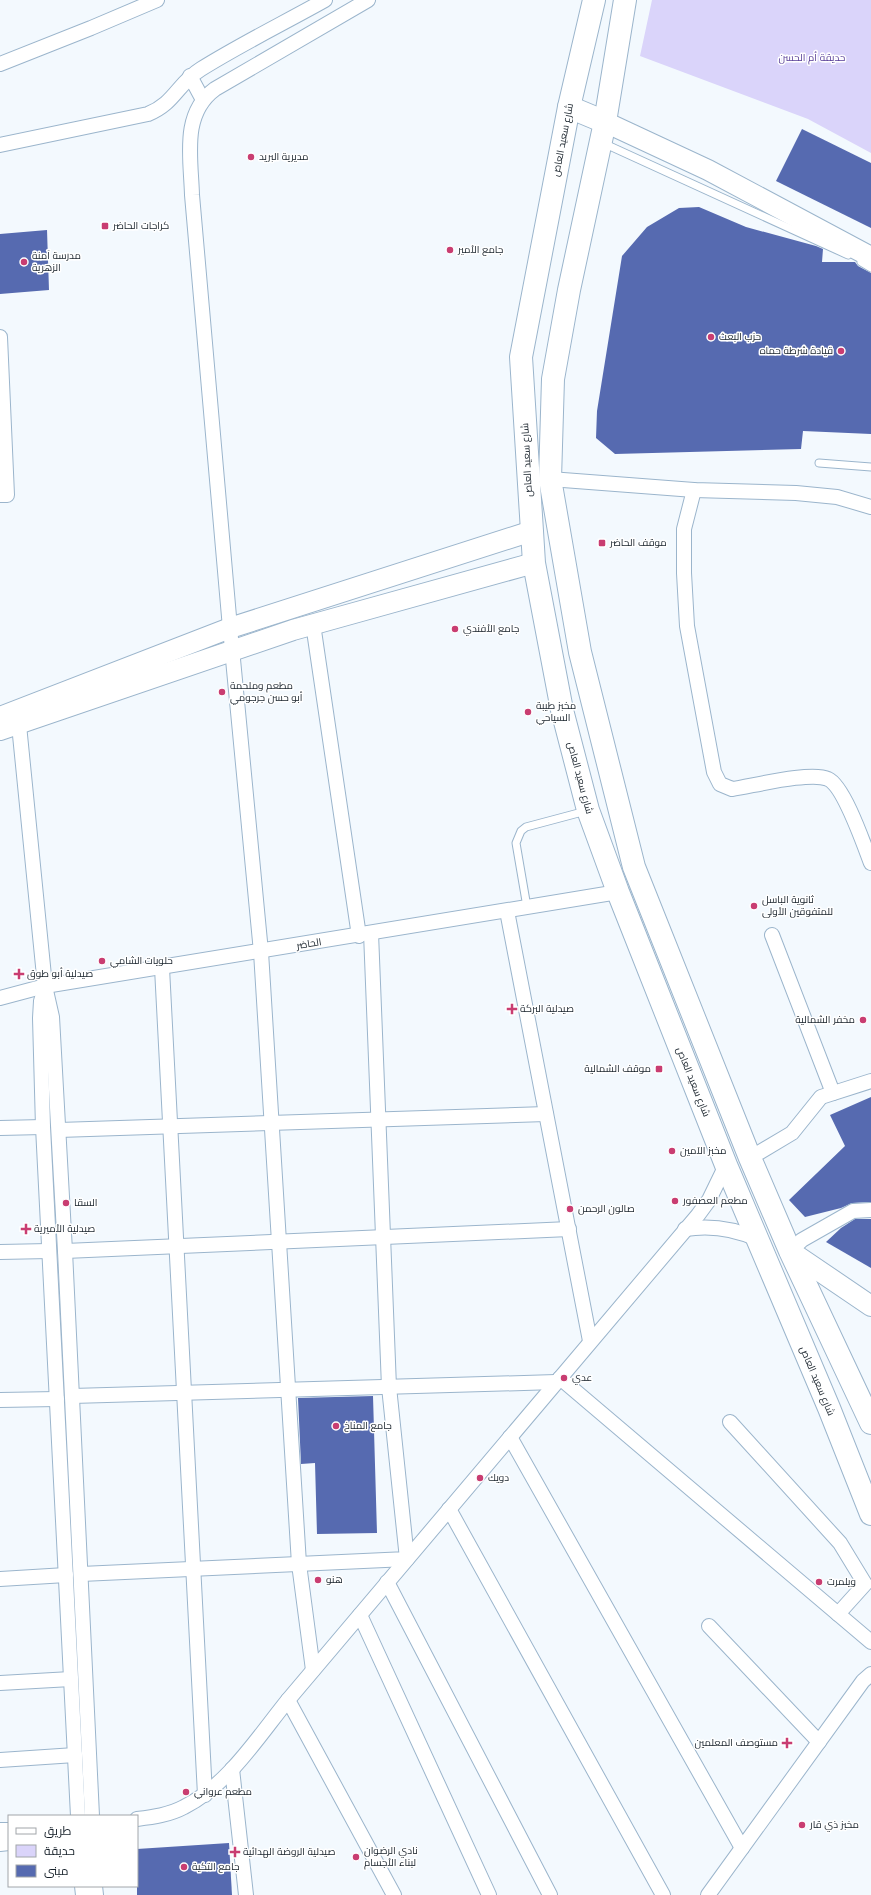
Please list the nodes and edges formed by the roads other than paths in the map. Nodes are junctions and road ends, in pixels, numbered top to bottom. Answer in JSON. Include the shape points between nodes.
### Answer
{"nodes":[{"id":1,"x":157,"y":0,"type":"edge"},
{"id":2,"x":368,"y":0,"type":"edge"},
{"id":3,"x":594,"y":0,"type":"edge"},
{"id":4,"x":625,"y":0,"type":"edge"},
{"id":5,"x":322,"y":1,"type":"edge"},
{"id":6,"x":0,"y":64,"type":"edge"},
{"id":7,"x":190,"y":76,"type":"junction"},
{"id":8,"x":203,"y":100,"type":"junction"},
{"id":9,"x":569,"y":107,"type":"junction"},
{"id":10,"x":603,"y":132,"type":"junction"},
{"id":11,"x":0,"y":145,"type":"edge"},
{"id":12,"x":871,"y":257,"type":"edge"},
{"id":13,"x":871,"y":268,"type":"edge"},
{"id":14,"x":0,"y":337,"type":"edge"},
{"id":15,"x":819,"y":463,"type":"dead end"},
{"id":16,"x":871,"y":467,"type":"edge"},
{"id":17,"x":550,"y":479,"type":"junction"},
{"id":18,"x":694,"y":490,"type":"junction"},
{"id":19,"x":0,"y":495,"type":"edge"},
{"id":20,"x":871,"y":507,"type":"edge"},
{"id":21,"x":532,"y":531,"type":"junction"},
{"id":22,"x":534,"y":562,"type":"junction"},
{"id":23,"x":313,"y":624,"type":"junction"},
{"id":24,"x":230,"y":628,"type":"junction"},
{"id":25,"x":232,"y":651,"type":"junction"},
{"id":26,"x":0,"y":716,"type":"edge"},
{"id":27,"x":19,"y":725,"type":"junction"},
{"id":28,"x":0,"y":730,"type":"edge"},
{"id":29,"x":588,"y":810,"type":"junction"},
{"id":30,"x":871,"y":863,"type":"edge"},
{"id":31,"x":618,"y":892,"type":"junction"},
{"id":32,"x":527,"y":907,"type":"junction"},
{"id":33,"x":507,"y":911,"type":"junction"},
{"id":34,"x":365,"y":934,"type":"junction"},
{"id":35,"x":772,"y":935,"type":"dead end"},
{"id":36,"x":261,"y":952,"type":"junction"},
{"id":37,"x":162,"y":968,"type":"junction"},
{"id":38,"x":46,"y":986,"type":"junction"},
{"id":39,"x":0,"y":998,"type":"edge"},
{"id":40,"x":871,"y":1080,"type":"edge"},
{"id":41,"x":833,"y":1093,"type":"junction"},
{"id":42,"x":546,"y":1114,"type":"junction"},
{"id":43,"x":378,"y":1120,"type":"junction"},
{"id":44,"x":271,"y":1123,"type":"junction"},
{"id":45,"x":170,"y":1126,"type":"junction"},
{"id":46,"x":43,"y":1127,"type":"junction"},
{"id":47,"x":0,"y":1128,"type":"edge"},
{"id":48,"x":59,"y":1130,"type":"junction"},
{"id":49,"x":750,"y":1158,"type":"junction"},
{"id":50,"x":726,"y":1165,"type":"junction"},
{"id":51,"x":871,"y":1210,"type":"edge"},
{"id":52,"x":569,"y":1229,"type":"junction"},
{"id":53,"x":685,"y":1229,"type":"junction"},
{"id":54,"x":383,"y":1238,"type":"junction"},
{"id":55,"x":757,"y":1239,"type":"junction"},
{"id":56,"x":278,"y":1242,"type":"junction"},
{"id":57,"x":176,"y":1246,"type":"junction"},
{"id":58,"x":49,"y":1251,"type":"junction"},
{"id":59,"x":65,"y":1251,"type":"junction"},
{"id":60,"x":790,"y":1251,"type":"junction"},
{"id":61,"x":0,"y":1252,"type":"edge"},
{"id":62,"x":871,"y":1306,"type":"edge"},
{"id":63,"x":590,"y":1341,"type":"junction"},
{"id":64,"x":558,"y":1380,"type":"junction"},
{"id":65,"x":389,"y":1387,"type":"junction"},
{"id":66,"x":288,"y":1390,"type":"junction"},
{"id":67,"x":183,"y":1393,"type":"junction"},
{"id":68,"x":72,"y":1396,"type":"junction"},
{"id":69,"x":57,"y":1399,"type":"junction"},
{"id":70,"x":0,"y":1400,"type":"edge"},
{"id":71,"x":730,"y":1422,"type":"dead end"},
{"id":72,"x":871,"y":1423,"type":"edge"},
{"id":73,"x":510,"y":1437,"type":"junction"},
{"id":74,"x":449,"y":1509,"type":"junction"},
{"id":75,"x":871,"y":1514,"type":"edge"},
{"id":76,"x":407,"y":1559,"type":"junction"},
{"id":77,"x":299,"y":1564,"type":"junction"},
{"id":78,"x":193,"y":1569,"type":"junction"},
{"id":79,"x":81,"y":1574,"type":"junction"},
{"id":80,"x":66,"y":1575,"type":"junction"},
{"id":81,"x":0,"y":1579,"type":"edge"},
{"id":82,"x":387,"y":1582,"type":"junction"},
{"id":83,"x":838,"y":1614,"type":"junction"},
{"id":84,"x":360,"y":1615,"type":"junction"},
{"id":85,"x":709,"y":1626,"type":"dead end"},
{"id":86,"x":871,"y":1642,"type":"edge"},
{"id":87,"x":314,"y":1670,"type":"junction"},
{"id":88,"x":871,"y":1674,"type":"edge"},
{"id":89,"x":71,"y":1679,"type":"junction"},
{"id":90,"x":0,"y":1682,"type":"edge"},
{"id":91,"x":288,"y":1700,"type":"junction"},
{"id":92,"x":819,"y":1742,"type":"junction"},
{"id":93,"x":75,"y":1755,"type":"junction"},
{"id":94,"x":0,"y":1760,"type":"edge"},
{"id":95,"x":232,"y":1769,"type":"junction"},
{"id":96,"x":205,"y":1795,"type":"junction"},
{"id":97,"x":78,"y":1815,"type":"edge"},
{"id":98,"x":92,"y":1815,"type":"edge"},
{"id":99,"x":138,"y":1819,"type":"edge"},
{"id":100,"x":742,"y":1848,"type":"junction"},
{"id":101,"x":246,"y":1895,"type":"edge"},
{"id":102,"x":394,"y":1895,"type":"edge"},
{"id":103,"x":489,"y":1895,"type":"edge"},
{"id":104,"x":550,"y":1895,"type":"edge"},
{"id":105,"x":663,"y":1895,"type":"edge"},
{"id":106,"x":708,"y":1895,"type":"edge"}],
"edges":[{"from":1,"to":6,"type":"street"},
{"from":2,"to":8,"type":"street","via":[[215,89]]},
{"from":3,"to":9,"type":"main road","name":"شارع سعيد العاص"},
{"from":4,"to":10,"type":"main road"},
{"from":5,"to":7,"type":"street"},
{"from":7,"to":8,"type":"street"},
{"from":7,"to":11,"type":"street","via":[[165,106],[148,114]]},
{"from":8,"to":24,"type":"street","via":[[191,125],[192,195]]},
{"from":9,"to":10,"type":"main road"},
{"from":9,"to":21,"type":"main road","name":"شارع سعيد العاص","via":[[521,357]]},
{"from":10,"to":12,"type":"main road","via":[[708,170]]},
{"from":10,"to":13,"type":"lane"},
{"from":10,"to":17,"type":"main road","via":[[553,379]]},
{"from":14,"to":19,"type":"street","via":[[7,495]]},
{"from":15,"to":16,"type":"lane"},
{"from":17,"to":18,"type":"street"},
{"from":17,"to":49,"type":"main road","via":[[580,652],[634,867]]},
{"from":18,"to":20,"type":"street","via":[[796,493],[837,497]]},
{"from":18,"to":30,"type":"street","via":[[684,529],[687,626],[714,772],[720,784],[732,789],[813,776],[829,779],[841,790]]},
{"from":21,"to":22,"type":"main road","name":"شارع سعيد العاص"},
{"from":21,"to":24,"type":"main road"},
{"from":22,"to":23,"type":"main road"},
{"from":22,"to":29,"type":"main road","name":"شارع سعيد العاص","via":[[562,710]]},
{"from":23,"to":25,"type":"main road"},
{"from":23,"to":34,"type":"street"},
{"from":24,"to":25,"type":"street"},
{"from":24,"to":26,"type":"main road"},
{"from":25,"to":27,"type":"main road"},
{"from":25,"to":36,"type":"street"},
{"from":27,"to":28,"type":"main road"},
{"from":27,"to":38,"type":"street"},
{"from":29,"to":31,"type":"main road","name":"شارع سعيد العاص"},
{"from":29,"to":32,"type":"lane","via":[[526,827],[521,831],[516,843]]},
{"from":31,"to":32,"type":"street","name":"الحاضر"},
{"from":31,"to":50,"type":"main road","name":"شارع سعيد العاص"},
{"from":32,"to":33,"type":"street","name":"الحاضر"},
{"from":33,"to":34,"type":"street","name":"الحاضر"},
{"from":33,"to":42,"type":"street"},
{"from":34,"to":36,"type":"street","name":"الحاضر"},
{"from":34,"to":43,"type":"street"},
{"from":35,"to":41,"type":"street"},
{"from":36,"to":37,"type":"street","name":"الحاضر"},
{"from":36,"to":44,"type":"street"},
{"from":37,"to":38,"type":"street","name":"الحاضر"},
{"from":37,"to":45,"type":"street"},
{"from":38,"to":39,"type":"street","name":"الحاضر"},
{"from":38,"to":46,"type":"street","via":[[41,1001],[40,1018]]},
{"from":38,"to":48,"type":"street","via":[[52,1018]]},
{"from":40,"to":41,"type":"street"},
{"from":41,"to":49,"type":"street","via":[[821,1097],[792,1133]]},
{"from":42,"to":43,"type":"street"},
{"from":42,"to":52,"type":"street"},
{"from":43,"to":44,"type":"street"},
{"from":43,"to":54,"type":"street"},
{"from":44,"to":45,"type":"street"},
{"from":44,"to":56,"type":"street"},
{"from":45,"to":48,"type":"street"},
{"from":45,"to":57,"type":"street"},
{"from":46,"to":47,"type":"street"},
{"from":46,"to":58,"type":"street"},
{"from":48,"to":59,"type":"street"},
{"from":49,"to":60,"type":"main road"},
{"from":50,"to":53,"type":"street","via":[[709,1200]]},
{"from":50,"to":55,"type":"main road","name":"شارع سعيد العاص"},
{"from":51,"to":60,"type":"street","via":[[853,1211],[802,1240]]},
{"from":52,"to":54,"type":"street"},
{"from":52,"to":63,"type":"street"},
{"from":53,"to":55,"type":"street","via":[[722,1228]]},
{"from":53,"to":63,"type":"street"},
{"from":54,"to":56,"type":"street"},
{"from":54,"to":65,"type":"street"},
{"from":55,"to":75,"type":"main road","name":"شارع سعيد العاص"},
{"from":56,"to":57,"type":"street"},
{"from":56,"to":66,"type":"street"},
{"from":57,"to":59,"type":"street"},
{"from":57,"to":67,"type":"street"},
{"from":58,"to":61,"type":"street"},
{"from":58,"to":69,"type":"street"},
{"from":59,"to":68,"type":"street"},
{"from":60,"to":62,"type":"main road"},
{"from":60,"to":72,"type":"main road"},
{"from":63,"to":64,"type":"street"},
{"from":64,"to":65,"type":"street"},
{"from":64,"to":73,"type":"street"},
{"from":64,"to":83,"type":"street"},
{"from":65,"to":66,"type":"street"},
{"from":65,"to":76,"type":"street"},
{"from":66,"to":67,"type":"street"},
{"from":66,"to":77,"type":"street"},
{"from":67,"to":68,"type":"street"},
{"from":67,"to":78,"type":"street"},
{"from":68,"to":79,"type":"street"},
{"from":69,"to":70,"type":"street"},
{"from":69,"to":80,"type":"street"},
{"from":71,"to":83,"type":"street","via":[[840,1543],[865,1584]]},
{"from":73,"to":74,"type":"street"},
{"from":73,"to":100,"type":"street"},
{"from":74,"to":76,"type":"street"},
{"from":74,"to":105,"type":"street"},
{"from":76,"to":77,"type":"street"},
{"from":76,"to":82,"type":"street"},
{"from":77,"to":78,"type":"street"},
{"from":77,"to":87,"type":"street"},
{"from":78,"to":79,"type":"street"},
{"from":78,"to":96,"type":"street"},
{"from":79,"to":98,"type":"street"},
{"from":80,"to":81,"type":"street"},
{"from":80,"to":89,"type":"street"},
{"from":82,"to":84,"type":"street"},
{"from":82,"to":104,"type":"street"},
{"from":83,"to":86,"type":"street"},
{"from":84,"to":87,"type":"street"},
{"from":84,"to":103,"type":"street"},
{"from":85,"to":92,"type":"street"},
{"from":87,"to":91,"type":"street"},
{"from":88,"to":92,"type":"street","via":[[863,1681]]},
{"from":89,"to":90,"type":"street"},
{"from":89,"to":93,"type":"street"},
{"from":91,"to":95,"type":"street"},
{"from":91,"to":102,"type":"street"},
{"from":92,"to":100,"type":"street"},
{"from":93,"to":94,"type":"street"},
{"from":93,"to":97,"type":"street"},
{"from":95,"to":96,"type":"street"},
{"from":95,"to":101,"type":"street"},
{"from":96,"to":99,"type":"street","via":[[184,1808],[164,1815]]},
{"from":100,"to":106,"type":"street"}]}
